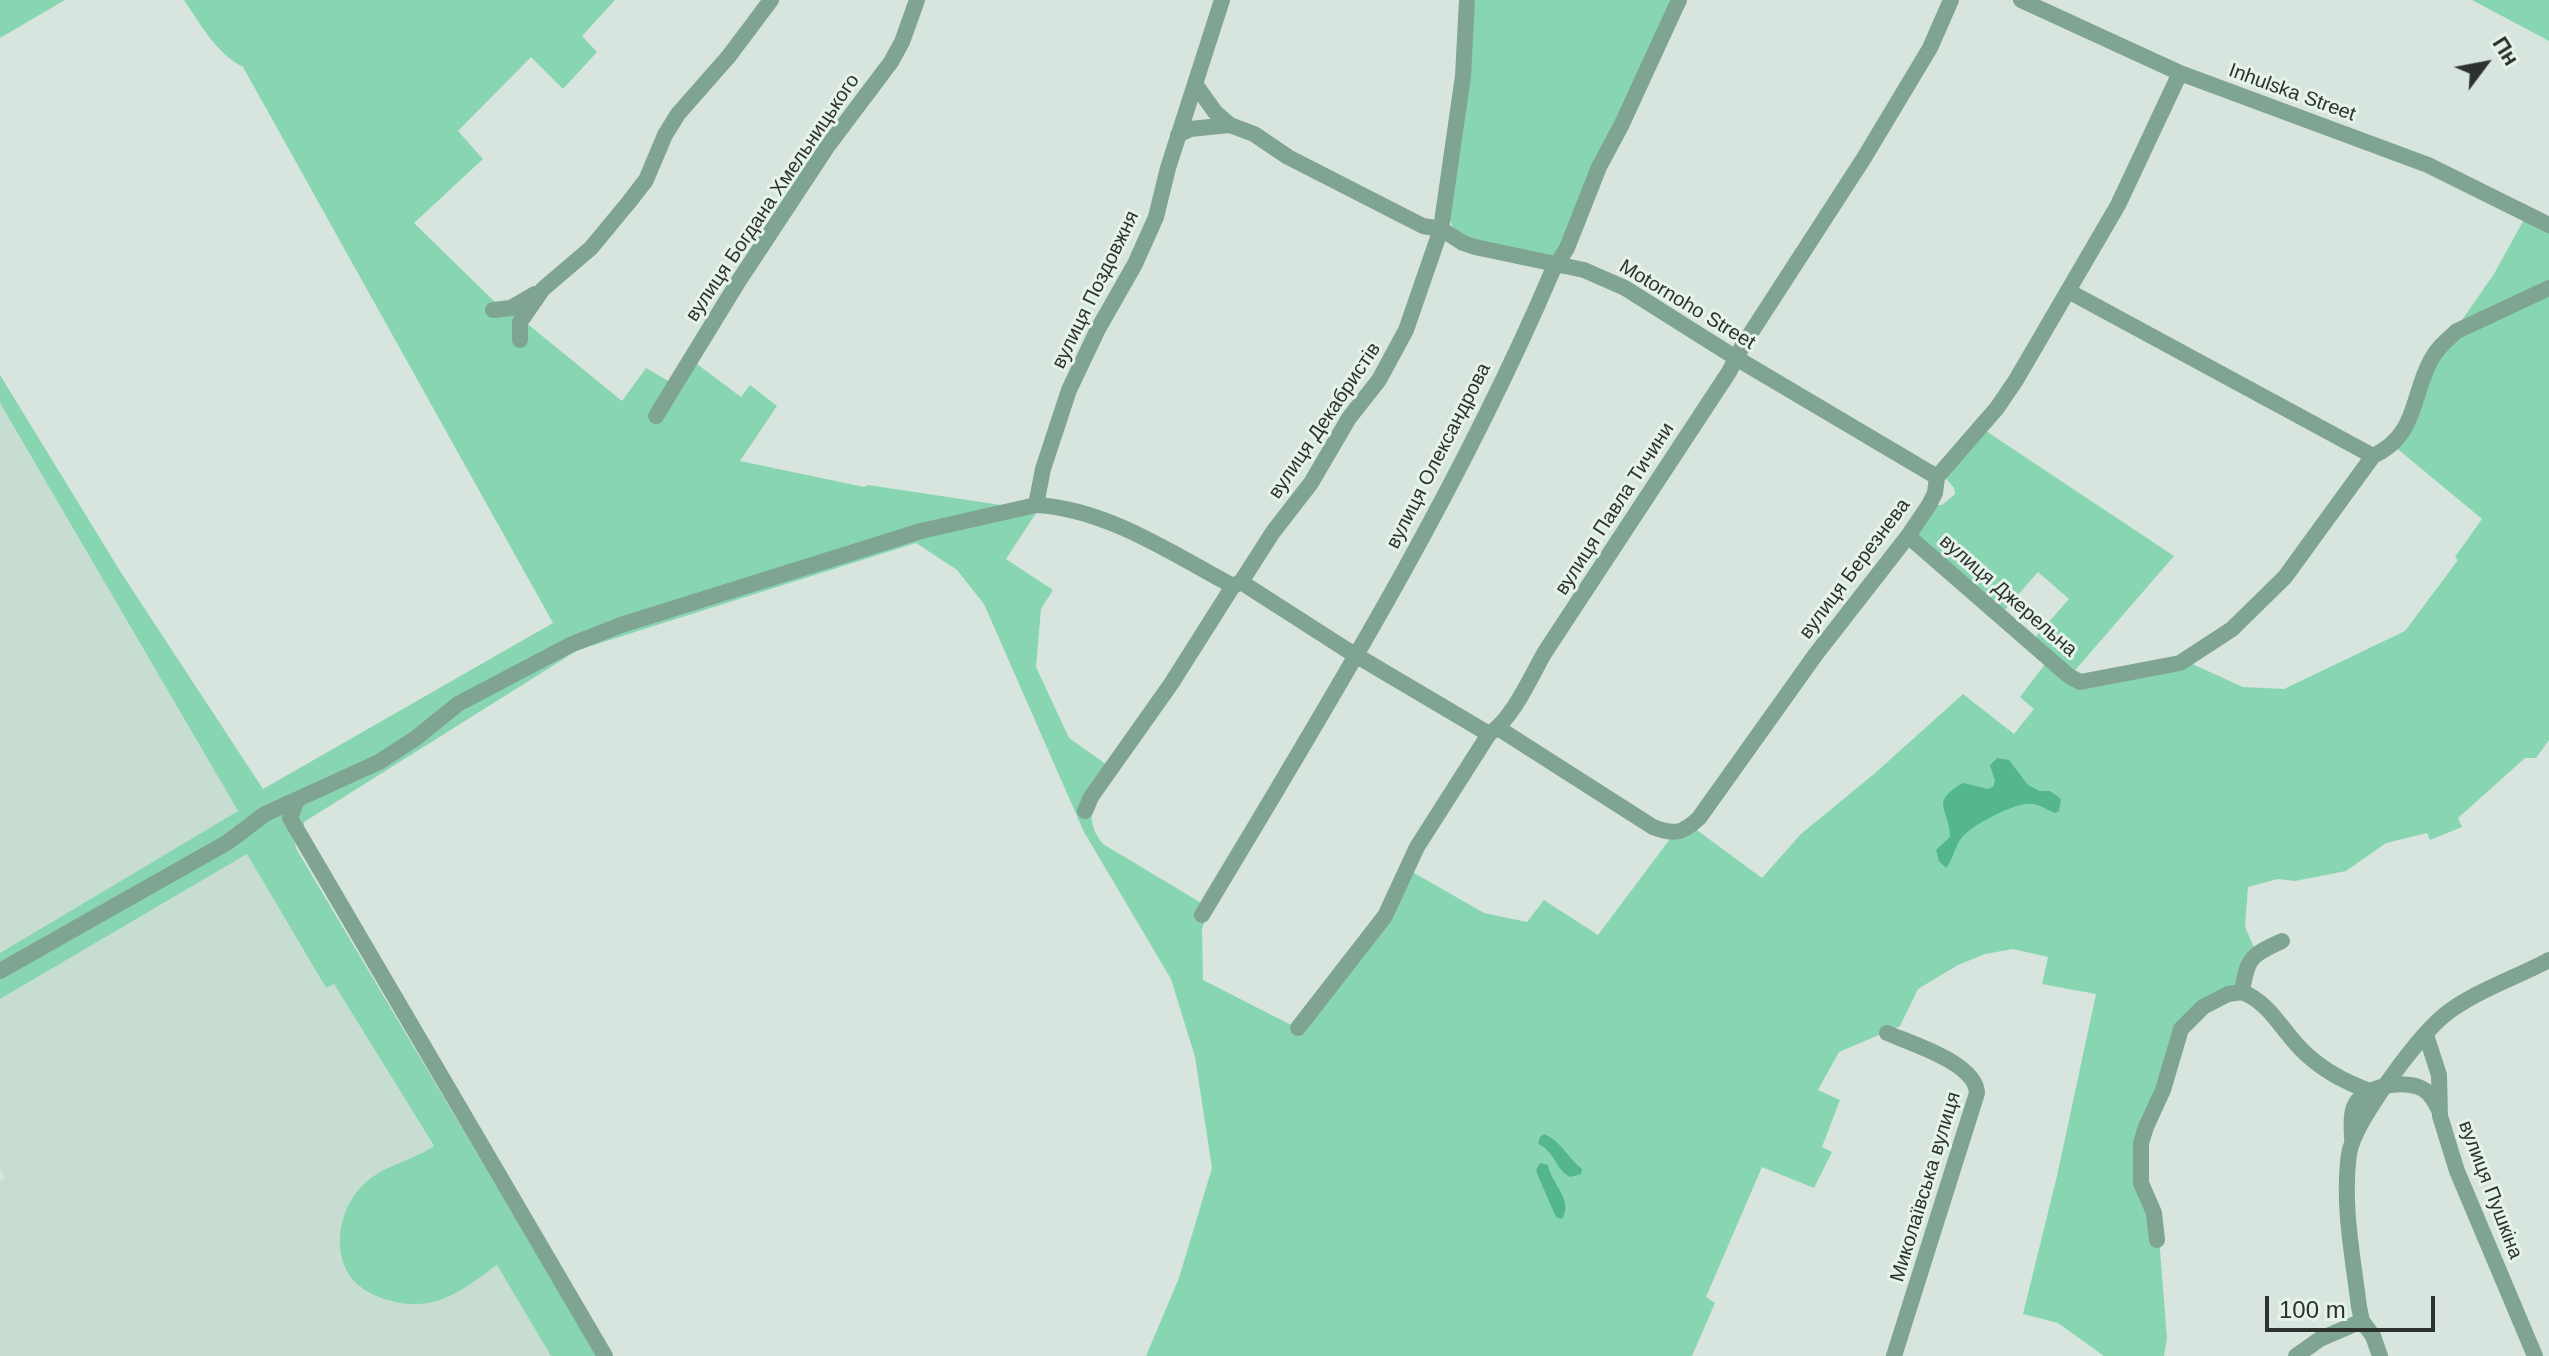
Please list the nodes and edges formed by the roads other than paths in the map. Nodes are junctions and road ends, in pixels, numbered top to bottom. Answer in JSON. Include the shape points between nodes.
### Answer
{"nodes":[{"id":1,"x":771,"y":0,"type":"edge"},
{"id":2,"x":917,"y":0,"type":"edge"},
{"id":3,"x":1222,"y":0,"type":"edge"},
{"id":4,"x":1467,"y":0,"type":"edge"},
{"id":5,"x":1679,"y":0,"type":"edge"},
{"id":6,"x":1951,"y":0,"type":"edge"},
{"id":7,"x":2021,"y":0,"type":"edge"},
{"id":8,"x":2180,"y":73,"type":"junction"},
{"id":9,"x":1195,"y":84,"type":"junction"},
{"id":10,"x":1230,"y":125,"type":"junction"},
{"id":11,"x":1178,"y":135,"type":"junction"},
{"id":12,"x":2549,"y":225,"type":"edge"},
{"id":13,"x":1441,"y":229,"type":"junction"},
{"id":14,"x":1558,"y":264,"type":"junction"},
{"id":15,"x":2549,"y":288,"type":"edge"},
{"id":16,"x":543,"y":289,"type":"junction"},
{"id":17,"x":2070,"y":292,"type":"junction"},
{"id":18,"x":493,"y":310,"type":"dead end"},
{"id":19,"x":520,"y":340,"type":"dead end"},
{"id":20,"x":1736,"y":358,"type":"junction"},
{"id":21,"x":656,"y":416,"type":"dead end"},
{"id":22,"x":2373,"y":456,"type":"junction"},
{"id":23,"x":1937,"y":477,"type":"junction"},
{"id":24,"x":1036,"y":505,"type":"junction"},
{"id":25,"x":1908,"y":536,"type":"junction"},
{"id":26,"x":1237,"y":584,"type":"junction"},
{"id":27,"x":1357,"y":654,"type":"junction"},
{"id":28,"x":1493,"y":731,"type":"junction"},
{"id":29,"x":1085,"y":811,"type":"dead end"},
{"id":30,"x":286,"y":812,"type":"junction"},
{"id":31,"x":1202,"y":915,"type":"dead end"},
{"id":32,"x":2282,"y":941,"type":"dead end"},
{"id":33,"x":2549,"y":960,"type":"edge"},
{"id":34,"x":0,"y":971,"type":"edge"},
{"id":35,"x":2242,"y":992,"type":"junction"},
{"id":36,"x":1298,"y":1028,"type":"dead end"},
{"id":37,"x":1887,"y":1033,"type":"dead end"},
{"id":38,"x":2426,"y":1035,"type":"junction"},
{"id":39,"x":2378,"y":1089,"type":"junction"},
{"id":40,"x":2440,"y":1111,"type":"junction"},
{"id":41,"x":2157,"y":1240,"type":"dead end"},
{"id":42,"x":2362,"y":1321,"type":"junction"},
{"id":43,"x":605,"y":1356,"type":"edge"},
{"id":44,"x":1894,"y":1356,"type":"edge"},
{"id":45,"x":2296,"y":1356,"type":"edge"},
{"id":46,"x":2380,"y":1356,"type":"edge"},
{"id":47,"x":2535,"y":1356,"type":"edge"}],
"edges":[{"from":1,"to":16,"type":"street","via":[[678,114],[646,180],[629,202],[591,248]]},
{"from":2,"to":21,"type":"street","name":"вулиця Богдана Хмельницького","via":[[891,62],[841,126]]},
{"from":3,"to":9,"type":"street","name":"вулиця Поздовжня"},
{"from":4,"to":13,"type":"street","name":"вулиця Декабристів","via":[[1463,76]]},
{"from":5,"to":14,"type":"street","name":"вулиця Олександрова"},
{"from":6,"to":20,"type":"street","name":"вулиця Павла Тичини","via":[[1930,48],[1864,158]]},
{"from":7,"to":8,"type":"street","name":"Inhulska Street"},
{"from":8,"to":12,"type":"street","name":"Inhulska Street","via":[[2428,165]]},
{"from":8,"to":17,"type":"street","name":"вулиця Березнева"},
{"from":9,"to":10,"type":"street","name":"Motornoho Street"},
{"from":9,"to":11,"type":"street","name":"вулиця Поздовжня"},
{"from":10,"to":11,"type":"street"},
{"from":10,"to":13,"type":"street","name":"Motornoho Street","via":[[1423,226]]},
{"from":11,"to":24,"type":"street","name":"вулиця Поздовжня","via":[[1147,239],[1069,390]]},
{"from":13,"to":14,"type":"street","name":"Motornoho Street","via":[[1475,247]]},
{"from":13,"to":26,"type":"street","name":"вулиця Декабристів","via":[[1397,350],[1311,483]]},
{"from":14,"to":20,"type":"street","name":"Motornoho Street","via":[[1625,288]]},
{"from":14,"to":27,"type":"street","name":"вулиця Олександрова","via":[[1476,436]]},
{"from":15,"to":22,"type":"street","name":"вулиця Джерельна","via":[[2446,340],[2429,362],[2407,427]]},
{"from":16,"to":18,"type":"street","via":[[511,308]]},
{"from":16,"to":19,"type":"street","via":[[520,322]]},
{"from":17,"to":22,"type":"street"},
{"from":17,"to":23,"type":"street","name":"вулиця Березнева","via":[[1997,408]]},
{"from":20,"to":23,"type":"street","name":"Motornoho Street"},
{"from":20,"to":28,"type":"street","name":"вулиця Павла Тичини"},
{"from":22,"to":25,"type":"street","name":"вулиця Джерельна","via":[[2285,577],[2232,629],[2180,663],[2089,683],[2069,676]]},
{"from":23,"to":25,"type":"street","name":"вулиця Березнева","via":[[1935,493]]},
{"from":24,"to":26,"type":"street","via":[[1103,519]]},
{"from":24,"to":30,"type":"street","via":[[921,531],[578,641],[458,704],[379,762],[301,798]]},
{"from":25,"to":28,"type":"street","name":"вулиця Березнева","via":[[1685,831],[1668,833],[1653,827]]},
{"from":26,"to":27,"type":"street"},
{"from":26,"to":29,"type":"street","name":"вулиця Декабристів"},
{"from":27,"to":28,"type":"street"},
{"from":27,"to":31,"type":"street","name":"вулиця Олександрова"},
{"from":28,"to":36,"type":"street","name":"вулиця Павла Тичини","via":[[1417,847],[1385,916]]},
{"from":30,"to":34,"type":"street","via":[[240,831]]},
{"from":30,"to":43,"type":"street"},
{"from":32,"to":35,"type":"street","via":[[2249,961]]},
{"from":33,"to":38,"type":"street","via":[[2468,1000]]},
{"from":35,"to":39,"type":"street","via":[[2261,1002],[2316,1062],[2352,1085]]},
{"from":35,"to":41,"type":"street","via":[[2203,1007],[2181,1029],[2146,1127],[2141,1183],[2154,1213]]},
{"from":37,"to":44,"type":"street","name":"Миколаївська вулиця","via":[[1961,1067],[1974,1079],[1977,1093]]},
{"from":38,"to":39,"type":"street"},
{"from":38,"to":40,"type":"street","name":"вулиця Пушкіна","via":[[2439,1075]]},
{"from":39,"to":40,"type":"street","via":[[2400,1084],[2422,1089]]},
{"from":39,"to":42,"type":"street","via":[[2352,1111],[2346,1207]]},
{"from":40,"to":47,"type":"street","name":"вулиця Пушкіна","via":[[2457,1171]]},
{"from":42,"to":45,"type":"street"},
{"from":42,"to":46,"type":"street"}]}
